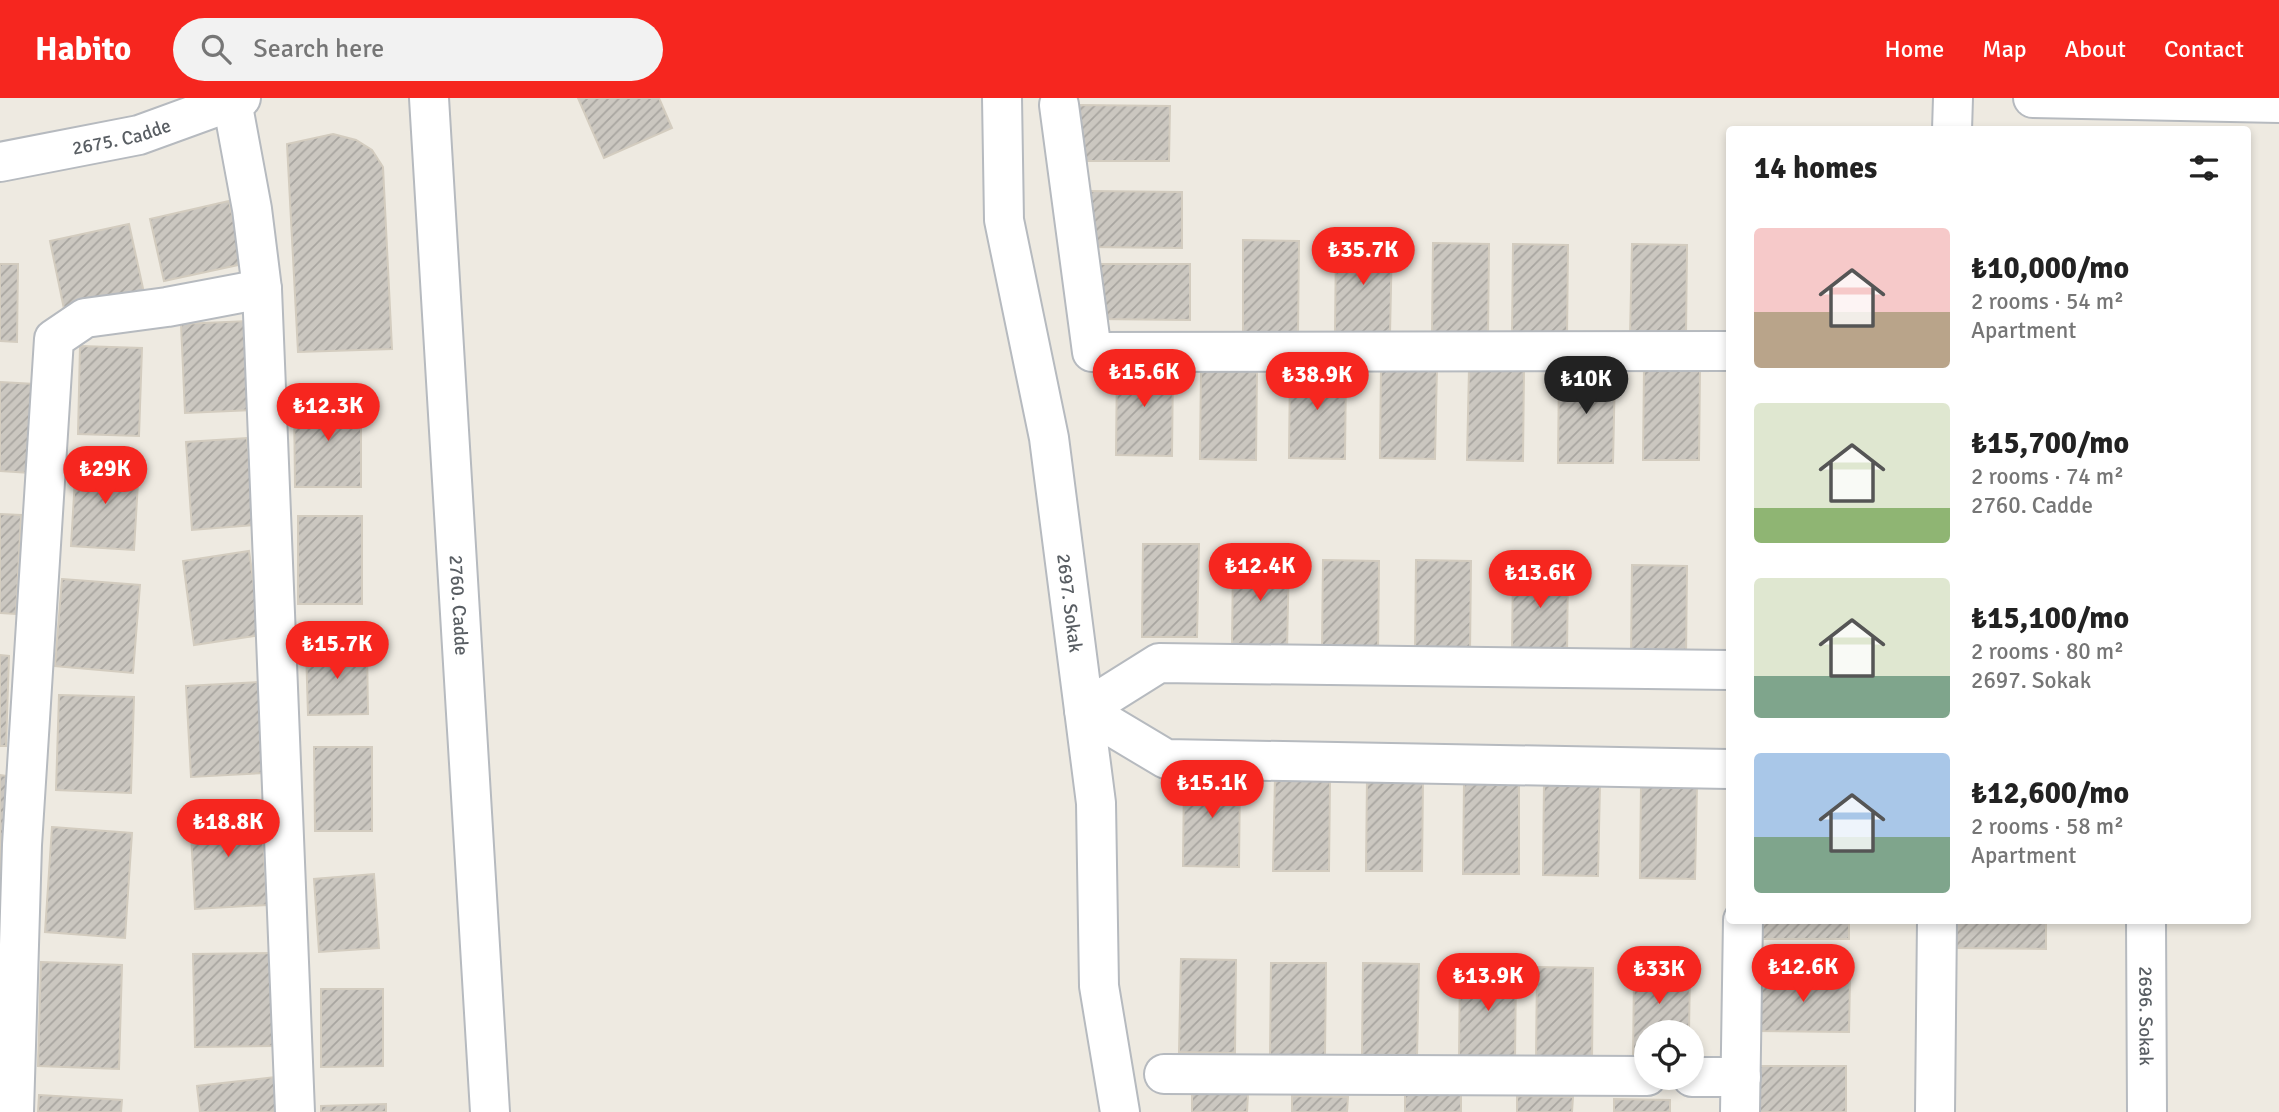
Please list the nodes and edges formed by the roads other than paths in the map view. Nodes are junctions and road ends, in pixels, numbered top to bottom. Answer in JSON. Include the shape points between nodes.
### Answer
{"nodes":[{"id":1,"x":429,"y":98,"type":"edge"},
{"id":2,"x":1002,"y":98,"type":"edge"},
{"id":3,"x":1953,"y":98,"type":"edge"},
{"id":4,"x":2033,"y":98,"type":"edge"},
{"id":5,"x":237,"y":100,"type":"edge"},
{"id":6,"x":2279,"y":103,"type":"edge"},
{"id":7,"x":1059,"y":105,"type":"dead end"},
{"id":8,"x":2143,"y":115,"type":"edge"},
{"id":9,"x":1952,"y":126,"type":"edge"},
{"id":10,"x":0,"y":162,"type":"edge"},
{"id":11,"x":262,"y":289,"type":"junction"},
{"id":12,"x":1726,"y":351,"type":"edge"},
{"id":13,"x":1726,"y":670,"type":"edge"},
{"id":14,"x":1084,"y":710,"type":"junction"},
{"id":15,"x":1726,"y":769,"type":"edge"},
{"id":16,"x":1743,"y":924,"type":"edge"},
{"id":17,"x":1937,"y":924,"type":"edge"},
{"id":18,"x":2146,"y":924,"type":"edge"},
{"id":19,"x":1164,"y":1074,"type":"dead end"},
{"id":20,"x":1634,"y":1076,"type":"edge"},
{"id":21,"x":1704,"y":1081,"type":"edge"},
{"id":22,"x":1740,"y":1094,"type":"edge"},
{"id":23,"x":14,"y":1112,"type":"edge"},
{"id":24,"x":295,"y":1112,"type":"edge"},
{"id":25,"x":490,"y":1112,"type":"edge"},
{"id":26,"x":1120,"y":1112,"type":"edge"},
{"id":27,"x":1935,"y":1112,"type":"edge"},
{"id":28,"x":2147,"y":1112,"type":"edge"}],
"edges":[{"from":1,"to":25,"type":"street","name":"2760. Cadde"},
{"from":2,"to":14,"type":"street","name":"2697. Sokak","via":[[1004,220],[1049,438]]},
{"from":3,"to":9,"type":"street"},
{"from":4,"to":8,"type":"street"},
{"from":5,"to":10,"type":"street","name":"2675. Cadde","via":[[139,135]]},
{"from":5,"to":11,"type":"street"},
{"from":6,"to":8,"type":"street"},
{"from":7,"to":12,"type":"street","via":[[1091,352]]},
{"from":11,"to":23,"type":"street","via":[[85,318],[54,339],[22,845]]},
{"from":11,"to":24,"type":"street"},
{"from":13,"to":14,"type":"street","via":[[1159,663]]},
{"from":14,"to":15,"type":"street","via":[[1166,759]]},
{"from":14,"to":26,"type":"street","name":"2697. Sokak","via":[[1096,803],[1099,986]]},
{"from":16,"to":22,"type":"street"},
{"from":17,"to":27,"type":"street"},
{"from":18,"to":28,"type":"street","name":"2696. Sokak"},
{"from":19,"to":20,"type":"street"},
{"from":21,"to":22,"type":"street"}]}
